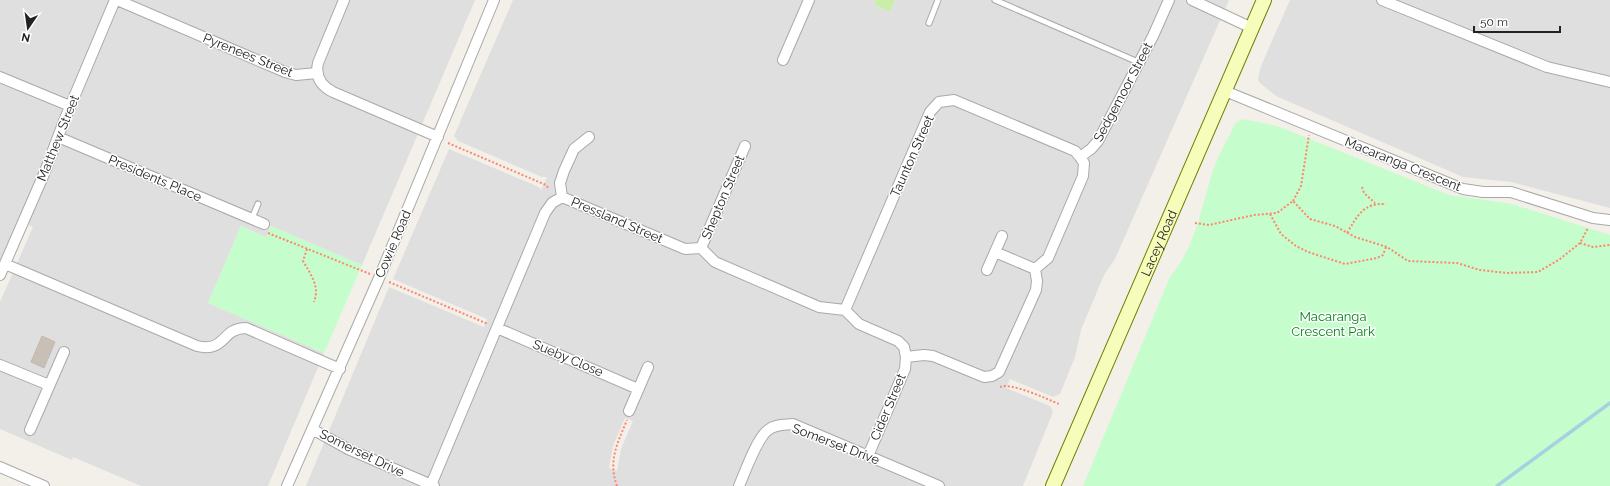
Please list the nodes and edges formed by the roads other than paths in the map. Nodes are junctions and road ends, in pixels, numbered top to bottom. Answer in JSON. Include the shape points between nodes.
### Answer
{"nodes":[{"id":1,"x":116,"y":0,"type":"edge"},
{"id":2,"x":344,"y":0,"type":"edge"},
{"id":3,"x":494,"y":0,"type":"edge"},
{"id":4,"x":809,"y":0,"type":"edge"},
{"id":5,"x":938,"y":0,"type":"edge"},
{"id":6,"x":995,"y":0,"type":"edge"},
{"id":7,"x":1169,"y":0,"type":"edge"},
{"id":8,"x":1192,"y":0,"type":"edge"},
{"id":9,"x":1264,"y":0,"type":"edge"},
{"id":10,"x":1382,"y":0,"type":"edge"},
{"id":11,"x":929,"y":23,"type":"dead end"},
{"id":12,"x":1252,"y":28,"type":"junction"},
{"id":13,"x":783,"y":60,"type":"dead end"},
{"id":14,"x":1138,"y":62,"type":"junction"},
{"id":15,"x":317,"y":73,"type":"junction"},
{"id":16,"x":0,"y":77,"type":"edge"},
{"id":17,"x":1610,"y":82,"type":"edge"},
{"id":18,"x":1225,"y":91,"type":"junction"},
{"id":19,"x":70,"y":106,"type":"junction"},
{"id":20,"x":589,"y":136,"type":"dead end"},
{"id":21,"x":58,"y":137,"type":"junction"},
{"id":22,"x":438,"y":137,"type":"junction"},
{"id":23,"x":745,"y":146,"type":"dead end"},
{"id":24,"x":1080,"y":157,"type":"junction"},
{"id":25,"x":562,"y":197,"type":"junction"},
{"id":26,"x":258,"y":204,"type":"dead end"},
{"id":27,"x":252,"y":218,"type":"junction"},
{"id":28,"x":1610,"y":220,"type":"edge"},
{"id":29,"x":264,"y":224,"type":"road end"},
{"id":30,"x":1002,"y":236,"type":"dead end"},
{"id":31,"x":701,"y":248,"type":"junction"},
{"id":32,"x":995,"y":252,"type":"junction"},
{"id":33,"x":5,"y":264,"type":"junction"},
{"id":34,"x":1035,"y":269,"type":"junction"},
{"id":35,"x":987,"y":270,"type":"dead end"},
{"id":36,"x":0,"y":275,"type":"edge"},
{"id":37,"x":846,"y":310,"type":"junction"},
{"id":38,"x":497,"y":328,"type":"junction"},
{"id":39,"x":64,"y":352,"type":"dead end"},
{"id":40,"x":906,"y":357,"type":"junction"},
{"id":41,"x":0,"y":364,"type":"edge"},
{"id":42,"x":648,"y":367,"type":"dead end"},
{"id":43,"x":340,"y":369,"type":"junction"},
{"id":44,"x":50,"y":385,"type":"junction"},
{"id":45,"x":638,"y":389,"type":"junction"},
{"id":46,"x":629,"y":411,"type":"road end"},
{"id":47,"x":312,"y":429,"type":"junction"},
{"id":48,"x":30,"y":430,"type":"dead end"},
{"id":49,"x":868,"y":456,"type":"junction"},
{"id":50,"x":0,"y":467,"type":"edge"},
{"id":51,"x":432,"y":485,"type":"edge"},
{"id":52,"x":44,"y":486,"type":"edge"},
{"id":53,"x":287,"y":486,"type":"edge"},
{"id":54,"x":739,"y":486,"type":"edge"},
{"id":55,"x":939,"y":486,"type":"edge"},
{"id":56,"x":1052,"y":486,"type":"edge"}],
"edges":[{"from":1,"to":15,"type":"street","name":"Pyrenees Street","via":[[285,72],[296,75]]},
{"from":1,"to":19,"type":"street","name":"Matthew Street"},
{"from":2,"to":15,"type":"street","via":[[319,60]]},
{"from":3,"to":22,"type":"street","name":"Cowie Road"},
{"from":4,"to":13,"type":"street"},
{"from":5,"to":11,"type":"lane"},
{"from":6,"to":14,"type":"lane"},
{"from":7,"to":14,"type":"street","name":"Sedgemoor Street"},
{"from":8,"to":12,"type":"street"},
{"from":9,"to":12,"type":"street","name":"Lacey Road"},
{"from":10,"to":17,"type":"street","via":[[1547,67]]},
{"from":12,"to":18,"type":"street","name":"Lacey Road"},
{"from":14,"to":24,"type":"street","name":"Sedgemoor Street","via":[[1098,141]]},
{"from":15,"to":22,"type":"street","via":[[328,90]]},
{"from":16,"to":19,"type":"street"},
{"from":18,"to":28,"type":"street","name":"Macaranga Crescent","via":[[1463,188],[1483,192],[1511,192],[1593,218]]},
{"from":18,"to":56,"type":"street","name":"Lacey Road"},
{"from":19,"to":21,"type":"street","name":"Matthew Street"},
{"from":20,"to":25,"type":"street","via":[[574,148],[560,182]]},
{"from":21,"to":27,"type":"street","name":"Presidents Place"},
{"from":21,"to":33,"type":"street","name":"Matthew Street"},
{"from":22,"to":43,"type":"street","name":"Cowie Road"},
{"from":23,"to":31,"type":"street","name":"Shepton Street"},
{"from":24,"to":34,"type":"street","via":[[1084,163],[1083,176],[1048,258]]},
{"from":24,"to":37,"type":"street","name":"Taunton Street","via":[[1075,151],[954,100],[939,102],[930,112]]},
{"from":25,"to":31,"type":"street","name":"Pressland Street","via":[[685,249]]},
{"from":25,"to":38,"type":"street","name":"Pressland Street","via":[[545,213]]},
{"from":26,"to":27,"type":"lane"},
{"from":27,"to":29,"type":"street","name":"Presidents Place"},
{"from":30,"to":32,"type":"street"},
{"from":31,"to":37,"type":"street","via":[[715,262],[819,307]]},
{"from":32,"to":34,"type":"street"},
{"from":32,"to":35,"type":"street"},
{"from":33,"to":36,"type":"street","name":"Matthew Street"},
{"from":33,"to":43,"type":"street","via":[[197,346],[213,347],[230,331],[246,328]]},
{"from":34,"to":40,"type":"street","via":[[1036,290],[999,372],[984,377],[933,356],[924,354]]},
{"from":37,"to":40,"type":"street","via":[[860,324],[898,341],[904,347]]},
{"from":38,"to":45,"type":"street","name":"Sueby Close"},
{"from":38,"to":51,"type":"street","name":"Pressland Street"},
{"from":39,"to":44,"type":"street"},
{"from":40,"to":49,"type":"street","name":"Cider Street","via":[[905,369]]},
{"from":41,"to":44,"type":"street"},
{"from":42,"to":45,"type":"street"},
{"from":43,"to":47,"type":"street","name":"Cowie Road"},
{"from":44,"to":48,"type":"street"},
{"from":45,"to":46,"type":"street"},
{"from":47,"to":51,"type":"street","name":"Somerset Drive","via":[[362,456]]},
{"from":47,"to":53,"type":"street","name":"Cowie Road"},
{"from":49,"to":54,"type":"street","name":"Somerset Drive","via":[[793,424],[779,425],[768,430],[760,439]]},
{"from":49,"to":55,"type":"street","name":"Somerset Drive"},
{"from":50,"to":52,"type":"street"}]}
